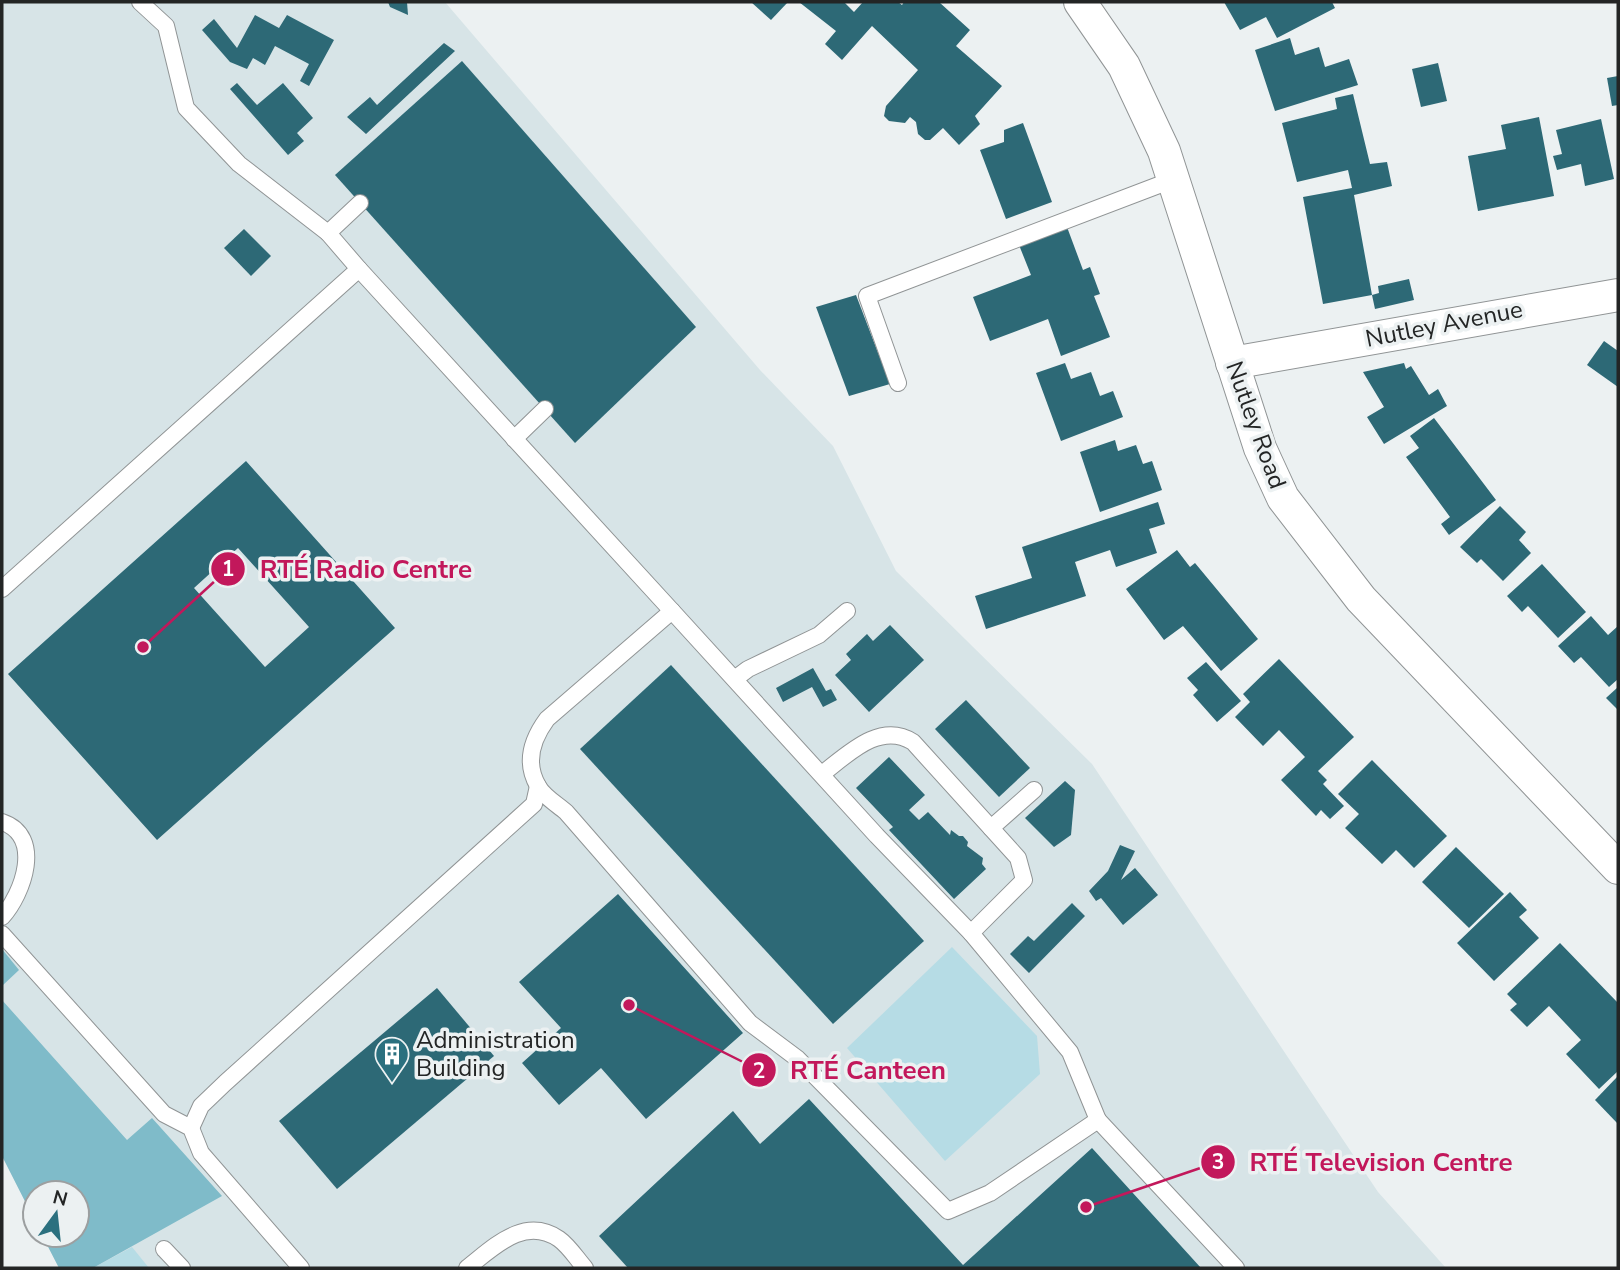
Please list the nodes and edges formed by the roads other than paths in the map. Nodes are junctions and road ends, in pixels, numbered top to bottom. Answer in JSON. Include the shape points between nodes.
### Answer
{"nodes":[{"id":1,"x":140,"y":2,"type":"edge"},
{"id":2,"x":1083,"y":6,"type":"edge"},
{"id":3,"x":1172,"y":180,"type":"junction"},
{"id":4,"x":360,"y":203,"type":"dead end"},
{"id":5,"x":328,"y":233,"type":"junction"},
{"id":6,"x":359,"y":269,"type":"junction"},
{"id":7,"x":1618,"y":295,"type":"edge"},
{"id":8,"x":1232,"y":363,"type":"junction"},
{"id":9,"x":898,"y":383,"type":"dead end"},
{"id":10,"x":545,"y":409,"type":"dead end"},
{"id":11,"x":514,"y":439,"type":"junction"},
{"id":12,"x":2,"y":589,"type":"edge"},
{"id":13,"x":673,"y":611,"type":"junction"},
{"id":14,"x":847,"y":611,"type":"dead end"},
{"id":15,"x":736,"y":678,"type":"junction"},
{"id":16,"x":822,"y":774,"type":"junction"},
{"id":17,"x":538,"y":786,"type":"junction"},
{"id":18,"x":1034,"y":790,"type":"dead end"},
{"id":19,"x":2,"y":822,"type":"edge"},
{"id":20,"x":991,"y":828,"type":"junction"},
{"id":21,"x":1618,"y":868,"type":"edge"},
{"id":22,"x":2,"y":917,"type":"edge"},
{"id":23,"x":971,"y":933,"type":"junction"},
{"id":24,"x":2,"y":934,"type":"edge"},
{"id":25,"x":1098,"y":1120,"type":"junction"},
{"id":26,"x":191,"y":1128,"type":"junction"},
{"id":27,"x":164,"y":1249,"type":"dead end"},
{"id":28,"x":292,"y":1265,"type":"edge"},
{"id":29,"x":182,"y":1268,"type":"edge"},
{"id":30,"x":467,"y":1268,"type":"edge"},
{"id":31,"x":585,"y":1268,"type":"edge"},
{"id":32,"x":1236,"y":1268,"type":"edge"}],
"edges":[{"from":1,"to":5,"type":"lane","via":[[166,26],[186,108],[239,164]]},
{"from":2,"to":3,"type":"street","name":"Nutley Road","via":[[1124,66],[1164,151]]},
{"from":3,"to":8,"type":"street","name":"Nutley Road"},
{"from":3,"to":9,"type":"lane","via":[[867,296]]},
{"from":4,"to":5,"type":"lane"},
{"from":5,"to":6,"type":"lane"},
{"from":6,"to":11,"type":"lane"},
{"from":6,"to":12,"type":"lane"},
{"from":7,"to":8,"type":"street","name":"Nutley Avenue"},
{"from":8,"to":21,"type":"street","name":"Nutley Road","via":[[1260,448],[1283,498],[1335,570]]},
{"from":10,"to":11,"type":"lane"},
{"from":11,"to":13,"type":"lane"},
{"from":13,"to":15,"type":"lane"},
{"from":13,"to":17,"type":"lane","via":[[547,719],[533,739],[532,765]]},
{"from":14,"to":15,"type":"lane","via":[[819,635]]},
{"from":15,"to":16,"type":"lane"},
{"from":16,"to":20,"type":"lane","via":[[861,744],[885,734],[900,734],[913,742]]},
{"from":16,"to":23,"type":"lane"},
{"from":17,"to":25,"type":"lane","via":[[566,812],[750,1023],[798,1059],[948,1211],[990,1193]]},
{"from":17,"to":26,"type":"lane","via":[[534,804],[225,1083],[201,1106]]},
{"from":18,"to":20,"type":"lane"},
{"from":19,"to":22,"type":"lane","via":[[15,832],[28,862],[20,892]]},
{"from":20,"to":23,"type":"lane","via":[[1018,858],[1024,880]]},
{"from":23,"to":25,"type":"lane","via":[[1070,1052]]},
{"from":24,"to":26,"type":"lane","via":[[164,1114]]},
{"from":25,"to":32,"type":"lane"},
{"from":26,"to":28,"type":"lane","via":[[201,1153]]},
{"from":27,"to":29,"type":"lane"},
{"from":30,"to":31,"type":"lane","via":[[524,1230],[559,1240]]}]}
